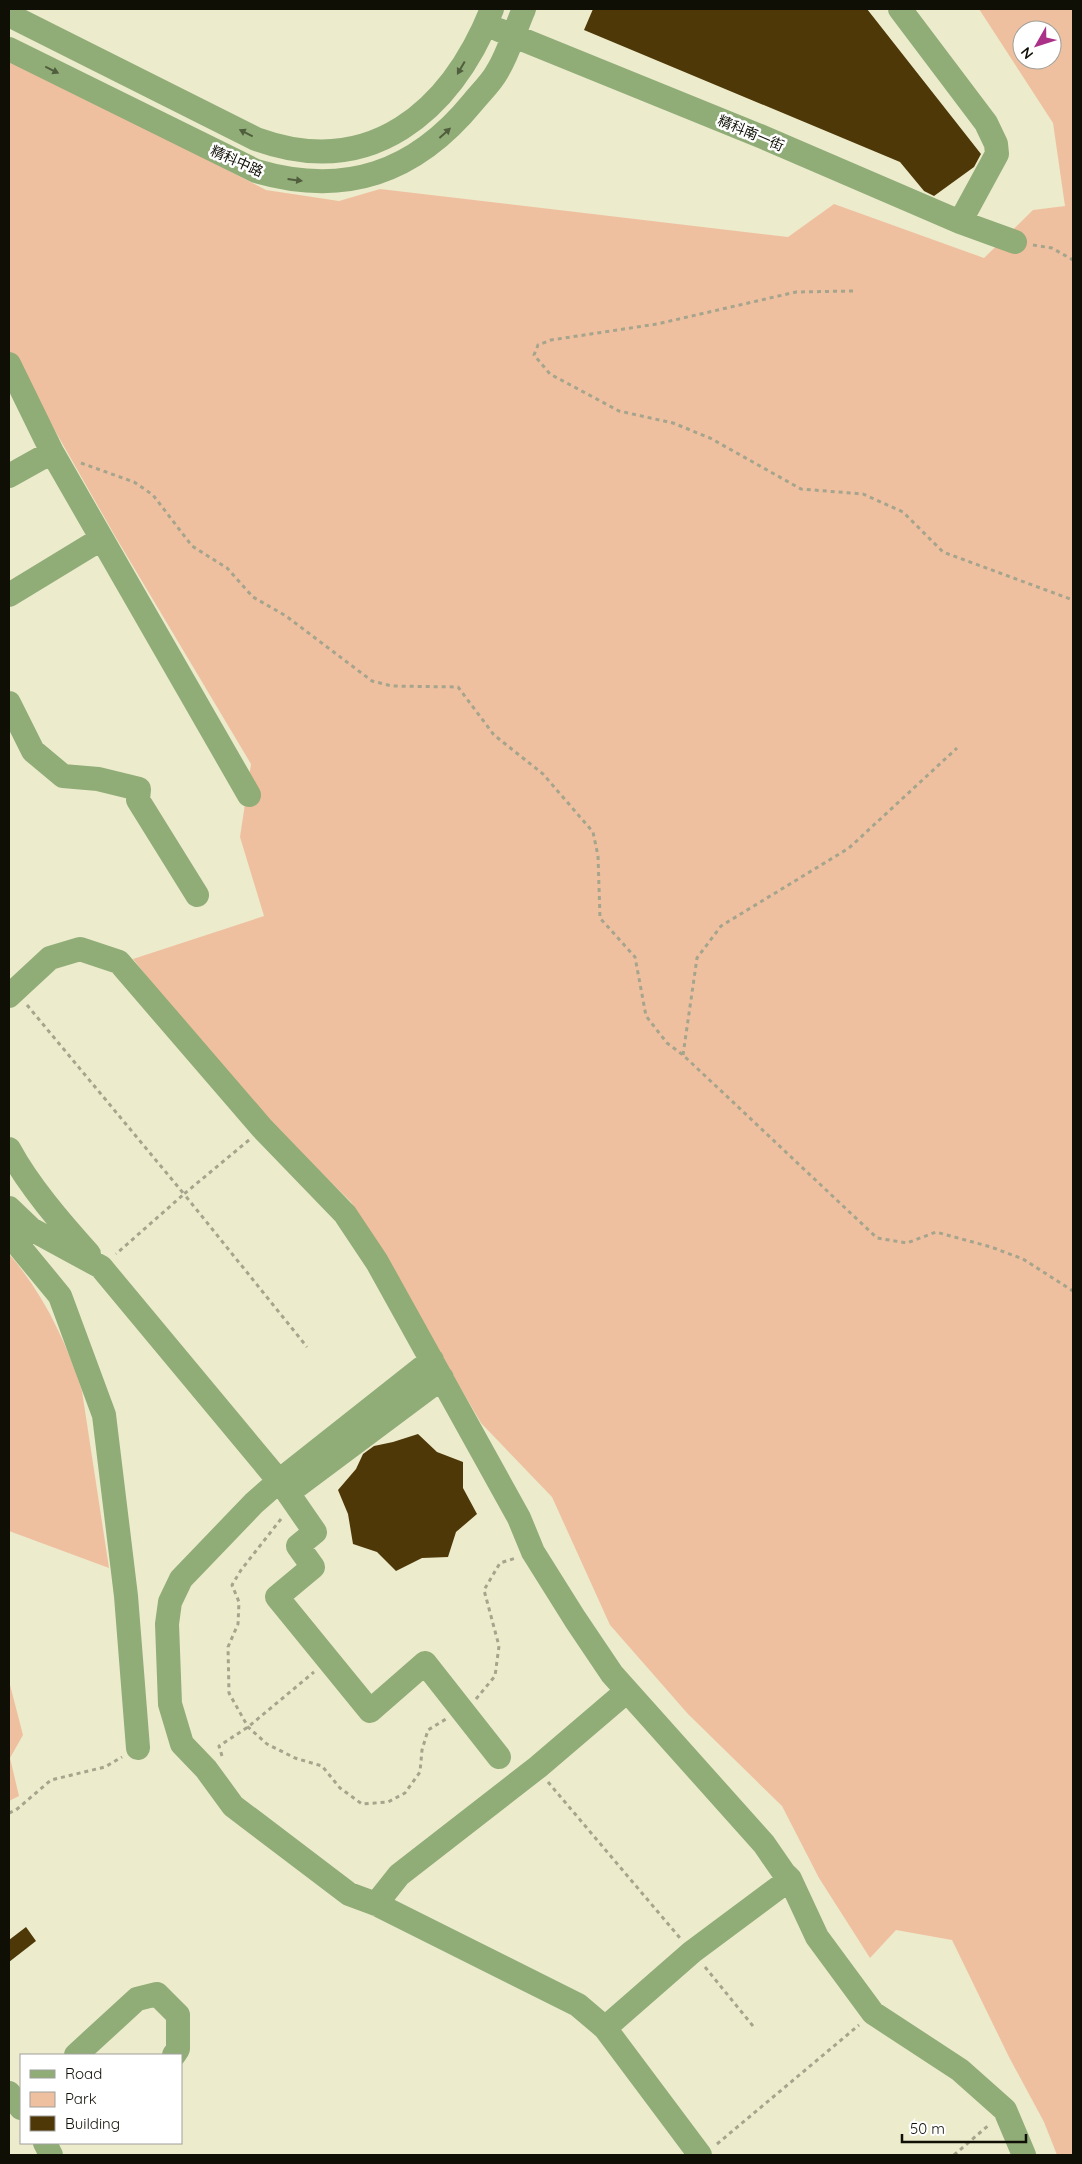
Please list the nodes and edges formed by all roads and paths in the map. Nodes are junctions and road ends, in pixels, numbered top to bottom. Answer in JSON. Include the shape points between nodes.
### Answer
{"nodes":[{"id":1,"x":524,"y":9,"type":"edge"},
{"id":2,"x":900,"y":9,"type":"edge"},
{"id":3,"x":9,"y":15,"type":"edge"},
{"id":4,"x":489,"y":17,"type":"edge"},
{"id":5,"x":513,"y":35,"type":"junction"},
{"id":6,"x":9,"y":49,"type":"edge"},
{"id":7,"x":960,"y":222,"type":"junction"},
{"id":8,"x":1015,"y":242,"type":"joint"},
{"id":9,"x":1073,"y":260,"type":"edge"},
{"id":10,"x":853,"y":291,"type":"dead end"},
{"id":11,"x":9,"y":364,"type":"edge"},
{"id":12,"x":52,"y":452,"type":"junction"},
{"id":13,"x":9,"y":476,"type":"edge"},
{"id":14,"x":101,"y":539,"type":"junction"},
{"id":15,"x":9,"y":595,"type":"edge"},
{"id":16,"x":1073,"y":600,"type":"edge"},
{"id":17,"x":9,"y":703,"type":"edge"},
{"id":18,"x":957,"y":748,"type":"dead end"},
{"id":19,"x":249,"y":795,"type":"dead end"},
{"id":20,"x":197,"y":895,"type":"dead end"},
{"id":21,"x":11,"y":993,"type":"edge"},
{"id":22,"x":683,"y":1055,"type":"junction"},
{"id":23,"x":262,"y":1128,"type":"junction"},
{"id":24,"x":9,"y":1149,"type":"edge"},
{"id":25,"x":184,"y":1194,"type":"junction"},
{"id":26,"x":9,"y":1208,"type":"edge"},
{"id":27,"x":9,"y":1234,"type":"edge"},
{"id":28,"x":101,"y":1266,"type":"junction"},
{"id":29,"x":1073,"y":1291,"type":"edge"},
{"id":30,"x":307,"y":1348,"type":"dead end"},
{"id":31,"x":437,"y":1369,"type":"junction"},
{"id":32,"x":279,"y":1481,"type":"junction"},
{"id":33,"x":328,"y":1661,"type":"junction"},
{"id":34,"x":627,"y":1691,"type":"junction"},
{"id":35,"x":138,"y":1748,"type":"joint"},
{"id":36,"x":499,"y":1757,"type":"dead end"},
{"id":37,"x":224,"y":1763,"type":"dead end"},
{"id":38,"x":538,"y":1767,"type":"junction"},
{"id":39,"x":9,"y":1813,"type":"edge"},
{"id":40,"x":790,"y":1879,"type":"junction"},
{"id":41,"x":376,"y":1904,"type":"junction"},
{"id":42,"x":692,"y":1952,"type":"junction"},
{"id":43,"x":873,"y":2013,"type":"junction"},
{"id":44,"x":753,"y":2026,"type":"dead end"},
{"id":45,"x":605,"y":2028,"type":"junction"},
{"id":46,"x":77,"y":2054,"type":"edge"},
{"id":47,"x":175,"y":2054,"type":"edge"},
{"id":48,"x":9,"y":2093,"type":"edge"},
{"id":49,"x":20,"y":2107,"type":"edge"},
{"id":50,"x":1005,"y":2110,"type":"junction"},
{"id":51,"x":45,"y":2144,"type":"edge"},
{"id":52,"x":706,"y":2152,"type":"edge"},
{"id":53,"x":52,"y":2155,"type":"edge"},
{"id":54,"x":954,"y":2155,"type":"edge"},
{"id":55,"x":1024,"y":2155,"type":"edge"}],
"edges":[{"from":1,"to":5,"type":"street","name":"精科中路"},
{"from":2,"to":7,"type":"street","via":[[986,123],[996,144],[997,154]]},
{"from":4,"to":3,"type":"street","name":"精科中路","one_way":true,"via":[[447,90],[421,116],[390,136],[356,148],[321,152],[288,149],[256,139]]},
{"from":4,"to":5,"type":"street","name":"精科南一街"},
{"from":6,"to":5,"type":"street","name":"精科中路","one_way":true,"via":[[256,172],[314,182],[373,174],[394,166],[431,144],[462,114],[497,72]]},
{"from":5,"to":7,"type":"street","name":"精科南一街"},
{"from":7,"to":8,"type":"street","name":"精科南一街"},
{"from":8,"to":9,"type":"path","via":[[1052,248]]},
{"from":10,"to":16,"type":"path","via":[[796,292],[657,324],[551,340],[538,345],[534,355],[550,374],[619,411],[673,423],[710,438],[801,489],[863,494],[904,512],[943,552]]},
{"from":11,"to":12,"type":"street"},
{"from":12,"to":13,"type":"street"},
{"from":12,"to":14,"type":"street"},
{"from":12,"to":22,"type":"path","via":[[134,482],[153,495],[192,546],[227,568],[253,597],[286,616],[372,681],[392,686],[458,687],[494,735],[543,774],[593,832],[598,856],[600,918],[634,957],[646,1016],[667,1043]]},
{"from":14,"to":15,"type":"street"},
{"from":14,"to":19,"type":"street"},
{"from":17,"to":20,"type":"street","via":[[32,751],[63,776],[98,779],[138,789],[138,800]]},
{"from":18,"to":22,"type":"path","via":[[849,848],[721,926],[697,958]]},
{"from":21,"to":23,"type":"street","via":[[50,958],[80,948],[119,962]]},
{"from":21,"to":25,"type":"path"},
{"from":22,"to":29,"type":"path","via":[[877,1238],[907,1243],[936,1232],[992,1247],[1023,1259]]},
{"from":23,"to":25,"type":"path"},
{"from":23,"to":31,"type":"street","via":[[345,1214],[377,1262]]},
{"from":24,"to":28,"type":"street","via":[[71,1234]]},
{"from":25,"to":28,"type":"path"},
{"from":25,"to":30,"type":"path"},
{"from":26,"to":28,"type":"street","via":[[31,1229]]},
{"from":27,"to":35,"type":"street","via":[[60,1296],[104,1415],[126,1596]]},
{"from":28,"to":32,"type":"street"},
{"from":31,"to":32,"type":"street"},
{"from":31,"to":33,"type":"street","via":[[288,1493],[315,1532],[298,1546],[313,1567],[277,1597]]},
{"from":31,"to":34,"type":"street","via":[[519,1518],[533,1552],[612,1674]]},
{"from":32,"to":41,"type":"street","via":[[182,1579],[170,1602],[167,1624],[170,1704],[182,1744],[206,1768],[233,1806],[349,1894]]},
{"from":33,"to":36,"type":"street","via":[[370,1711],[425,1663]]},
{"from":33,"to":37,"type":"path","via":[[220,1746]]},
{"from":34,"to":38,"type":"street"},
{"from":34,"to":40,"type":"street","via":[[764,1844]]},
{"from":35,"to":39,"type":"path","via":[[104,1768],[51,1780]]},
{"from":38,"to":41,"type":"street","via":[[398,1876]]},
{"from":38,"to":42,"type":"path","via":[[562,1800]]},
{"from":40,"to":42,"type":"street"},
{"from":40,"to":43,"type":"street","via":[[817,1938]]},
{"from":41,"to":45,"type":"street","via":[[578,2005]]},
{"from":42,"to":44,"type":"path"},
{"from":42,"to":45,"type":"street"},
{"from":43,"to":50,"type":"street","via":[[960,2070]]},
{"from":43,"to":52,"type":"path"},
{"from":45,"to":52,"type":"street"},
{"from":46,"to":47,"type":"street","via":[[137,1999],[157,1994],[178,2015],[178,2049]]},
{"from":48,"to":49,"type":"street"},
{"from":50,"to":54,"type":"path"},
{"from":50,"to":55,"type":"street"},
{"from":51,"to":53,"type":"street"}]}
